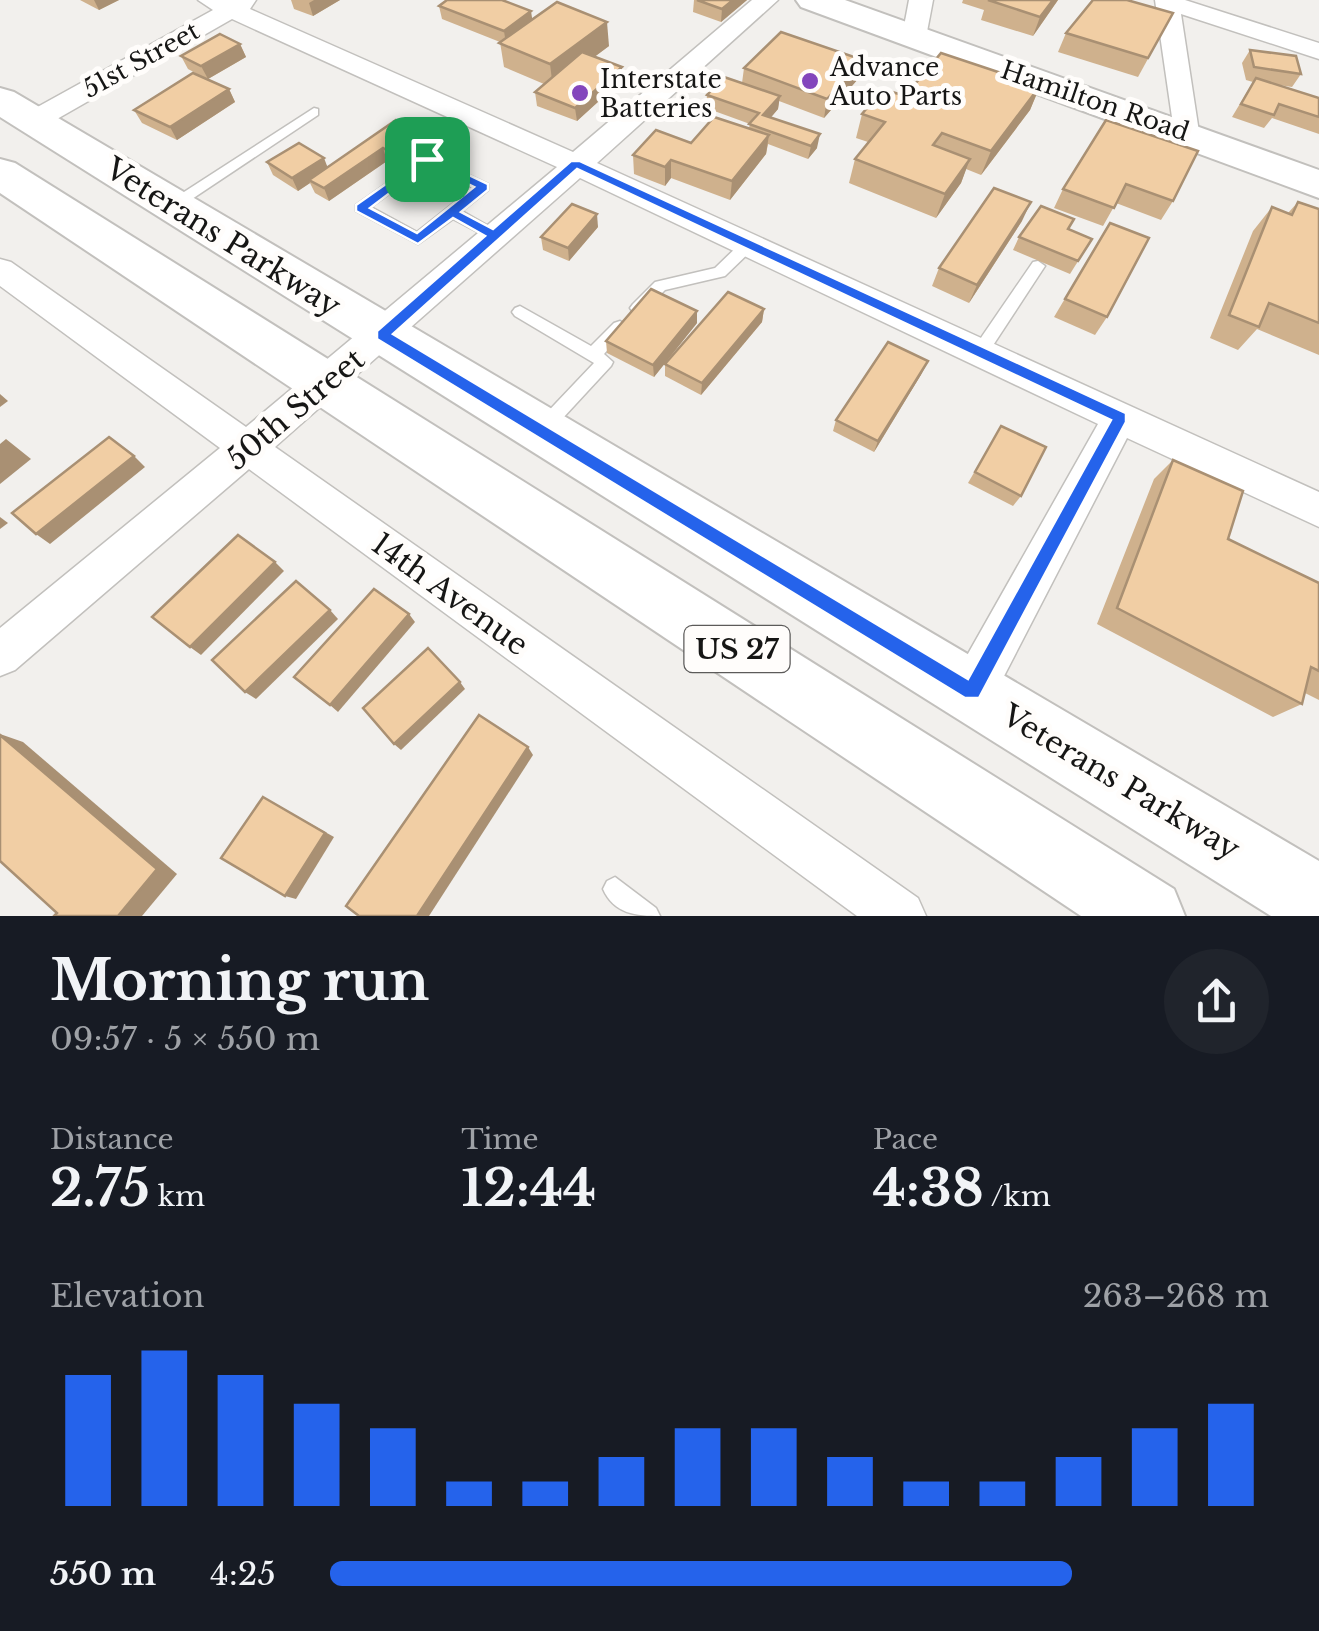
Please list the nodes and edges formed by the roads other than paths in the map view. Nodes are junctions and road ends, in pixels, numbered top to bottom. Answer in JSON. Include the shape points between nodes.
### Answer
{"nodes":[{"id":1,"x":766,"y":0,"type":"edge"},
{"id":2,"x":813,"y":0,"type":"edge"},
{"id":3,"x":921,"y":0,"type":"edge"},
{"id":4,"x":1167,"y":1,"type":"edge"},
{"id":5,"x":230,"y":3,"type":"edge"},
{"id":6,"x":914,"y":37,"type":"junction"},
{"id":7,"x":1319,"y":51,"type":"edge"},
{"id":8,"x":17,"y":110,"type":"edge"},
{"id":9,"x":314,"y":112,"type":"dead end"},
{"id":10,"x":1185,"y":132,"type":"junction"},
{"id":11,"x":575,"y":164,"type":"junction"},
{"id":12,"x":0,"y":173,"type":"edge"},
{"id":13,"x":1319,"y":185,"type":"edge"},
{"id":14,"x":172,"y":206,"type":"junction"},
{"id":15,"x":452,"y":212,"type":"junction"},
{"id":16,"x":494,"y":235,"type":"junction"},
{"id":17,"x":749,"y":244,"type":"junction"},
{"id":18,"x":1038,"y":266,"type":"dead end"},
{"id":19,"x":0,"y":270,"type":"edge"},
{"id":20,"x":520,"y":312,"type":"dead end"},
{"id":21,"x":382,"y":335,"type":"junction"},
{"id":22,"x":980,"y":352,"type":"junction"},
{"id":23,"x":593,"y":355,"type":"junction"},
{"id":24,"x":328,"y":382,"type":"junction"},
{"id":25,"x":1120,"y":418,"type":"junction"},
{"id":26,"x":540,"y":431,"type":"junction"},
{"id":27,"x":247,"y":449,"type":"junction"},
{"id":28,"x":1319,"y":510,"type":"edge"},
{"id":29,"x":0,"y":655,"type":"edge"},
{"id":30,"x":972,"y":692,"type":"junction"},
{"id":31,"x":615,"y":889,"type":"dead end"},
{"id":32,"x":1317,"y":892,"type":"edge"},
{"id":33,"x":889,"y":913,"type":"edge"},
{"id":34,"x":648,"y":916,"type":"edge"},
{"id":35,"x":1147,"y":916,"type":"edge"}],
"edges":[{"from":1,"to":11,"type":"street","name":"50th Street"},
{"from":2,"to":6,"type":"street","name":"Hamilton Road"},
{"from":3,"to":6,"type":"street"},
{"from":4,"to":7,"type":"street"},
{"from":4,"to":10,"type":"street"},
{"from":5,"to":8,"type":"street","name":"51st Street"},
{"from":5,"to":11,"type":"street"},
{"from":6,"to":10,"type":"street","name":"Hamilton Road"},
{"from":8,"to":14,"type":"main road","name":"Veterans Parkway","number":"US 27"},
{"from":9,"to":14,"type":"lane"},
{"from":10,"to":13,"type":"street","name":"Hamilton Road"},
{"from":11,"to":16,"type":"street","name":"50th Street"},
{"from":11,"to":17,"type":"street"},
{"from":12,"to":24,"type":"main road","number":"US 27"},
{"from":14,"to":21,"type":"main road","name":"Veterans Parkway","number":"US 27"},
{"from":15,"to":15,"type":"lane","via":[[483,187],[427,159],[361,208],[418,239]]},
{"from":15,"to":16,"type":"lane"},
{"from":16,"to":21,"type":"street","name":"50th Street"},
{"from":17,"to":22,"type":"street"},
{"from":17,"to":23,"type":"lane","via":[[720,272],[660,286]]},
{"from":18,"to":22,"type":"lane"},
{"from":19,"to":27,"type":"street","name":"14th Avenue"},
{"from":20,"to":23,"type":"lane"},
{"from":21,"to":24,"type":"street","name":"50th Street"},
{"from":21,"to":26,"type":"main road","name":"Veterans Parkway","number":"US 27"},
{"from":22,"to":25,"type":"street"},
{"from":23,"to":26,"type":"lane","via":[[605,362]]},
{"from":24,"to":27,"type":"street","name":"50th Street"},
{"from":24,"to":35,"type":"main road","number":"US 27"},
{"from":25,"to":28,"type":"street"},
{"from":25,"to":30,"type":"street"},
{"from":26,"to":30,"type":"main road","name":"Veterans Parkway","number":"US 27"},
{"from":27,"to":29,"type":"street","name":"50th Street"},
{"from":27,"to":33,"type":"street","name":"14th Avenue"},
{"from":30,"to":32,"type":"main road","name":"Veterans Parkway","number":"US 27"},
{"from":31,"to":34,"type":"lane"}]}
